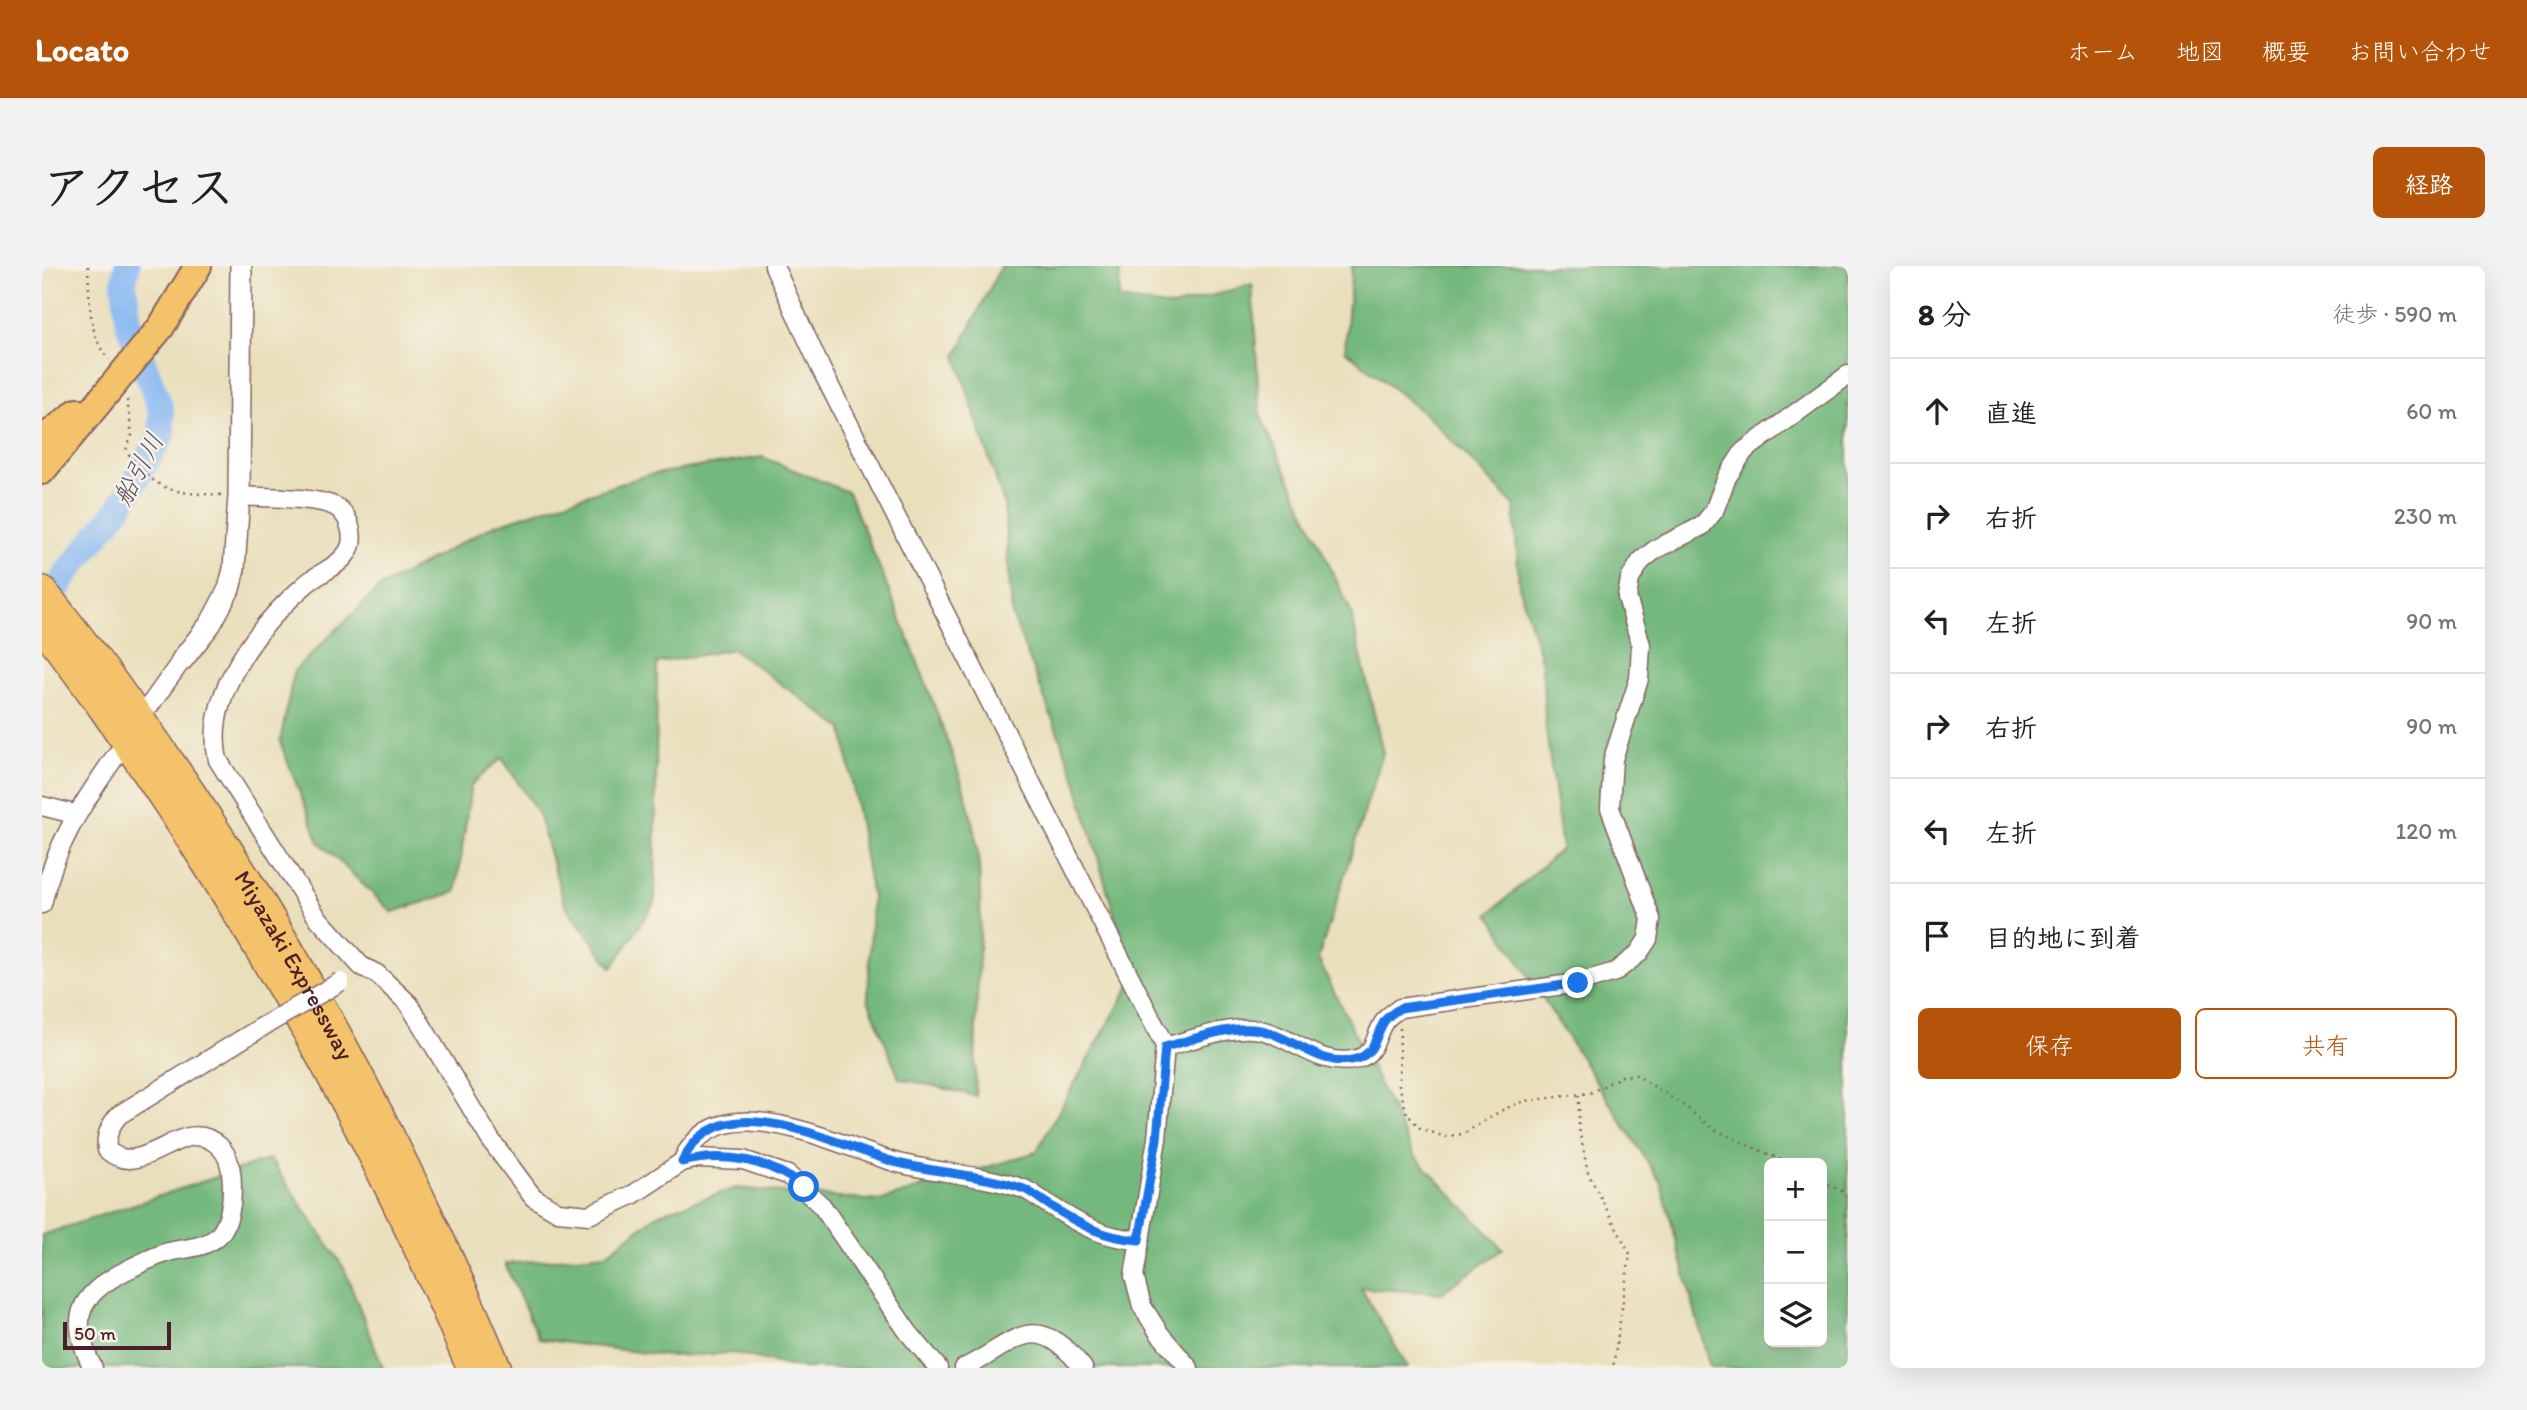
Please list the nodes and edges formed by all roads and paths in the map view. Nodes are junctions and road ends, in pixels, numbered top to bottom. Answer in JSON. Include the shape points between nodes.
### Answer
{"nodes":[{"id":1,"x":88,"y":266,"type":"edge"},
{"id":2,"x":198,"y":266,"type":"edge"},
{"id":3,"x":241,"y":266,"type":"edge"},
{"id":4,"x":774,"y":266,"type":"edge"},
{"id":5,"x":125,"y":373,"type":"junction"},
{"id":6,"x":1848,"y":375,"type":"edge"},
{"id":7,"x":42,"y":440,"type":"edge"},
{"id":8,"x":42,"y":471,"type":"edge"},
{"id":9,"x":239,"y":496,"type":"junction"},
{"id":10,"x":42,"y":591,"type":"edge"},
{"id":11,"x":42,"y":626,"type":"edge"},
{"id":12,"x":66,"y":639,"type":"junction"},
{"id":13,"x":182,"y":660,"type":"joint"},
{"id":14,"x":150,"y":705,"type":"dead end"},
{"id":15,"x":117,"y":754,"type":"dead end"},
{"id":16,"x":42,"y":806,"type":"edge"},
{"id":17,"x":74,"y":814,"type":"junction"},
{"id":18,"x":42,"y":904,"type":"edge"},
{"id":19,"x":361,"y":966,"type":"junction"},
{"id":20,"x":1400,"y":1008,"type":"junction"},
{"id":21,"x":1165,"y":1047,"type":"junction"},
{"id":22,"x":1579,"y":1095,"type":"junction"},
{"id":23,"x":1777,"y":1158,"type":"edge"},
{"id":24,"x":682,"y":1162,"type":"junction"},
{"id":25,"x":1827,"y":1184,"type":"edge"},
{"id":26,"x":1848,"y":1194,"type":"edge"},
{"id":27,"x":1139,"y":1240,"type":"junction"},
{"id":28,"x":93,"y":1368,"type":"edge"},
{"id":29,"x":472,"y":1368,"type":"edge"},
{"id":30,"x":496,"y":1368,"type":"edge"},
{"id":31,"x":938,"y":1368,"type":"edge"},
{"id":32,"x":964,"y":1368,"type":"edge"},
{"id":33,"x":1083,"y":1368,"type":"edge"},
{"id":34,"x":1189,"y":1368,"type":"edge"},
{"id":35,"x":1613,"y":1368,"type":"edge"}],
"edges":[{"from":1,"to":5,"type":"path","via":[[91,321],[99,349]]},
{"from":2,"to":5,"type":"main road","via":[[161,327]]},
{"from":3,"to":9,"type":"street"},
{"from":4,"to":21,"type":"street","via":[[821,369]]},
{"from":5,"to":7,"type":"main road"},
{"from":5,"to":8,"type":"main road"},
{"from":5,"to":9,"type":"path","via":[[132,414],[126,450],[131,457],[177,494]]},
{"from":6,"to":20,"type":"street","via":[[1744,451],[1702,526],[1656,549],[1630,579],[1627,597],[1641,645],[1639,679],[1613,759],[1610,808],[1651,919],[1648,939],[1615,972],[1578,983]]},
{"from":9,"to":13,"type":"street","via":[[229,589],[211,623]]},
{"from":9,"to":19,"type":"street","via":[[324,503],[340,509],[351,532],[346,556],[304,585],[247,652],[224,697],[215,746],[224,773],[317,917]]},
{"from":10,"to":12,"type":"highway","name":"Miyazaki Expressway"},
{"from":11,"to":12,"type":"highway","name":"Miyazaki Expressway"},
{"from":12,"to":29,"type":"highway","name":"Miyazaki Expressway","via":[[284,988],[363,1132]]},
{"from":12,"to":30,"type":"highway","name":"Miyazaki Expressway","via":[[228,853],[302,977],[382,1121]]},
{"from":13,"to":14,"type":"street"},
{"from":15,"to":17,"type":"street"},
{"from":16,"to":17,"type":"street"},
{"from":17,"to":18,"type":"street"},
{"from":19,"to":24,"type":"street","via":[[377,974],[409,1004],[490,1139],[523,1186],[545,1206],[569,1215],[598,1213]]},
{"from":19,"to":28,"type":"street","bridge":true,"via":[[111,1124],[107,1150],[129,1160],[151,1155],[175,1140],[209,1139],[226,1155],[232,1193],[226,1224],[217,1238],[135,1266],[97,1287],[85,1300],[79,1325]]},
{"from":20,"to":21,"type":"street","via":[[1385,1019],[1370,1051],[1357,1059],[1320,1056],[1259,1029],[1224,1032]]},
{"from":20,"to":22,"type":"path","via":[[1399,1085],[1407,1114],[1420,1128],[1445,1137],[1463,1134],[1525,1101]]},
{"from":21,"to":27,"type":"street","via":[[1157,1139]]},
{"from":22,"to":23,"type":"path","via":[[1622,1076],[1636,1075],[1713,1129]]},
{"from":22,"to":35,"type":"path","via":[[1579,1128],[1588,1173],[1630,1254]]},
{"from":24,"to":27,"type":"street","via":[[701,1134],[725,1124],[782,1124],[897,1162],[1026,1190],[1081,1225],[1107,1236]]},
{"from":24,"to":31,"type":"street","via":[[716,1157],[752,1161],[788,1175],[804,1187]]},
{"from":25,"to":26,"type":"path"},
{"from":27,"to":34,"type":"street","via":[[1134,1276],[1142,1306]]},
{"from":32,"to":33,"type":"street","via":[[1015,1337],[1037,1335],[1062,1347]]}]}
